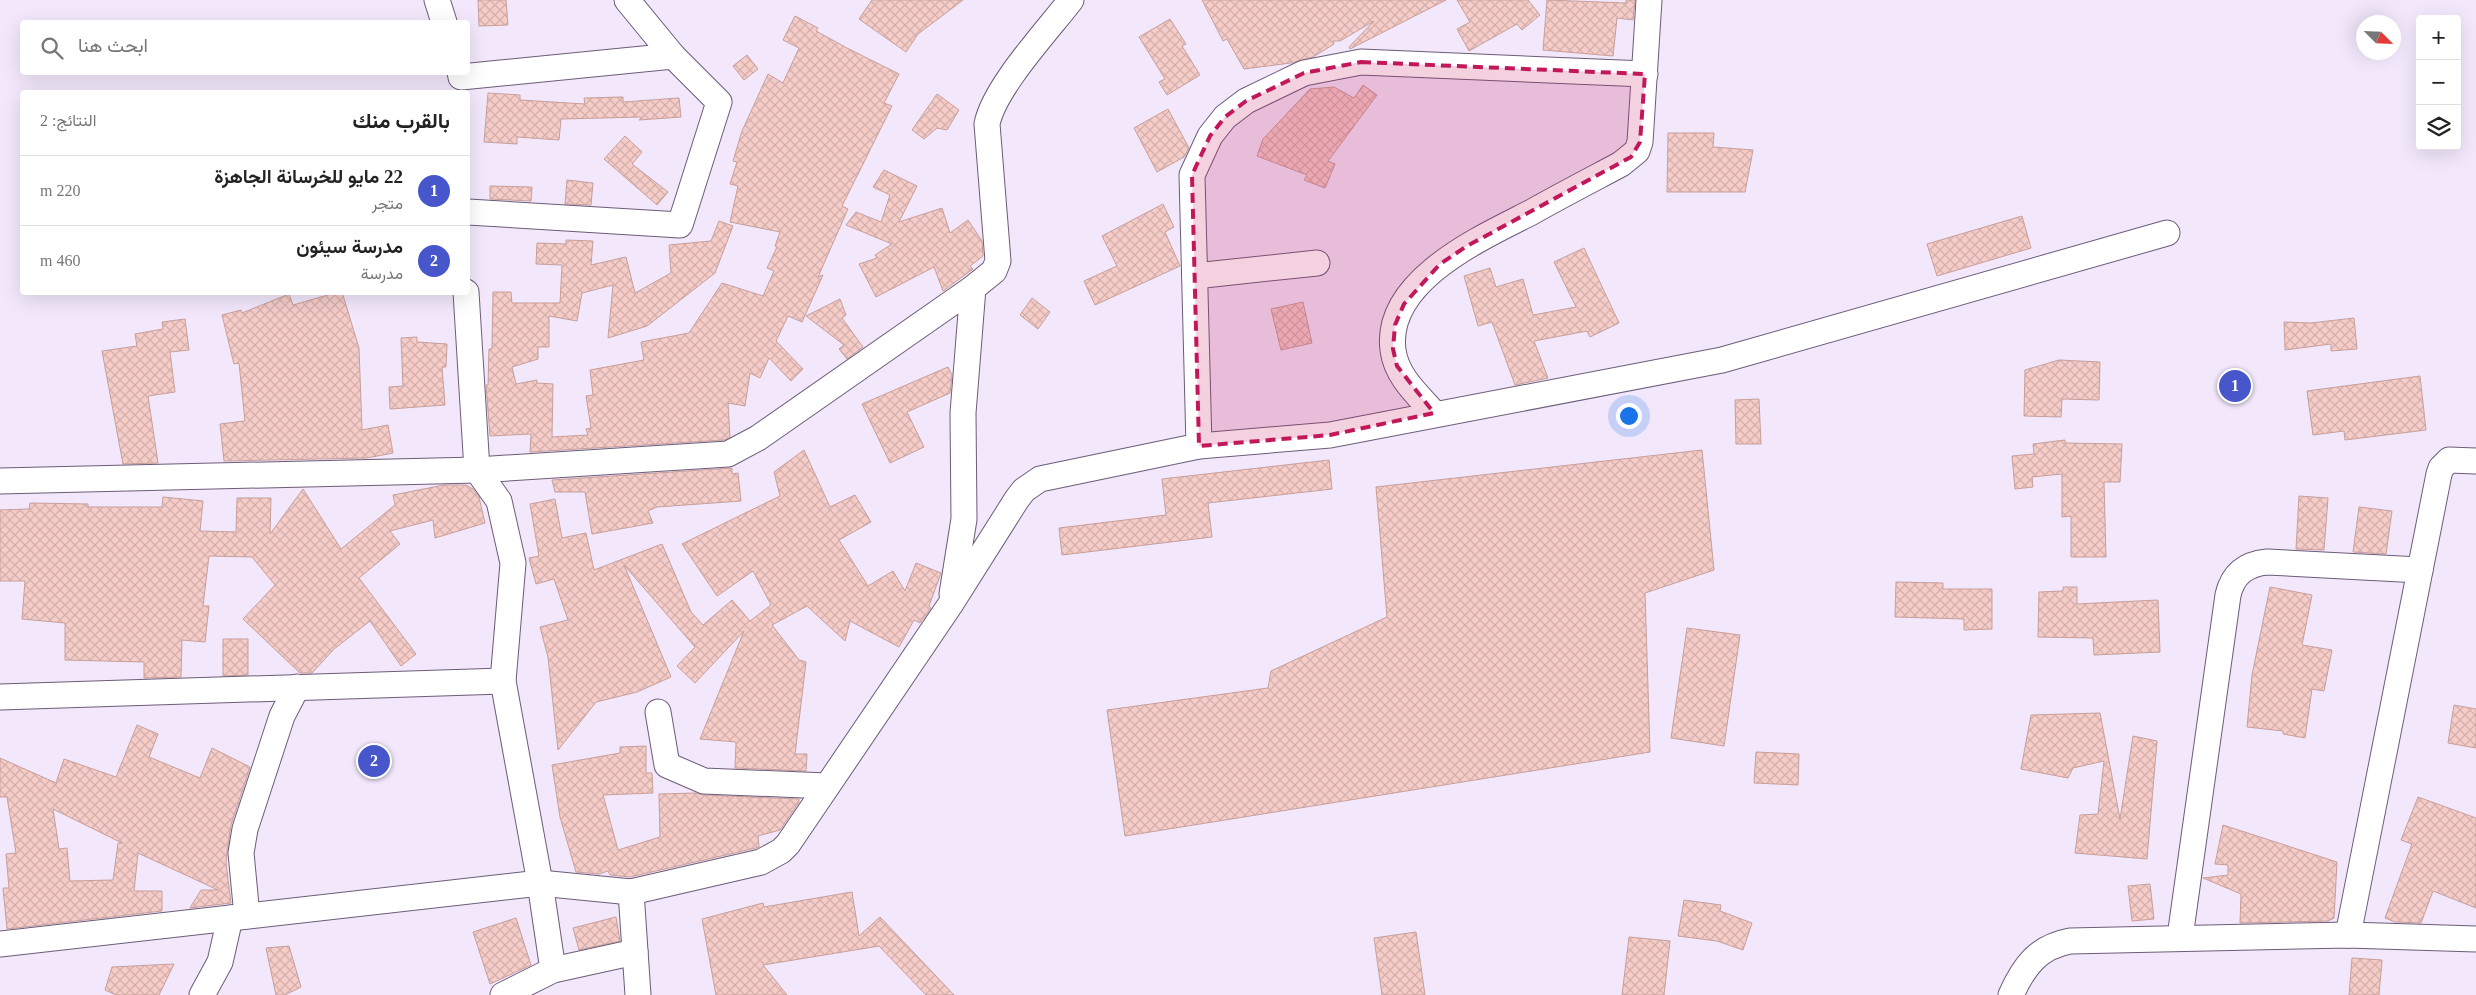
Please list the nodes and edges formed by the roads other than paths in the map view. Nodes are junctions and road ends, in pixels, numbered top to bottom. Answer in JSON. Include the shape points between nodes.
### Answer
{"nodes":[{"id":1,"x":437,"y":0,"type":"edge"},
{"id":2,"x":627,"y":0,"type":"edge"},
{"id":3,"x":1071,"y":0,"type":"edge"},
{"id":4,"x":1649,"y":0,"type":"edge"},
{"id":5,"x":443,"y":20,"type":"edge"},
{"id":6,"x":673,"y":56,"type":"junction"},
{"id":7,"x":1645,"y":74,"type":"junction"},
{"id":8,"x":461,"y":75,"type":"edge"},
{"id":9,"x":470,"y":212,"type":"edge"},
{"id":10,"x":2166,"y":233,"type":"dead end"},
{"id":11,"x":1317,"y":263,"type":"dead end"},
{"id":12,"x":1194,"y":276,"type":"junction"},
{"id":13,"x":973,"y":288,"type":"junction"},
{"id":14,"x":466,"y":295,"type":"edge"},
{"id":15,"x":1434,"y":413,"type":"junction"},
{"id":16,"x":1199,"y":446,"type":"junction"},
{"id":17,"x":2476,"y":461,"type":"edge"},
{"id":18,"x":477,"y":470,"type":"junction"},
{"id":19,"x":0,"y":481,"type":"edge"},
{"id":20,"x":2420,"y":570,"type":"junction"},
{"id":21,"x":950,"y":605,"type":"junction"},
{"id":22,"x":503,"y":681,"type":"junction"},
{"id":23,"x":298,"y":687,"type":"junction"},
{"id":24,"x":0,"y":698,"type":"edge"},
{"id":25,"x":658,"y":712,"type":"dead end"},
{"id":26,"x":827,"y":786,"type":"junction"},
{"id":27,"x":540,"y":883,"type":"junction"},
{"id":28,"x":631,"y":892,"type":"junction"},
{"id":29,"x":239,"y":917,"type":"junction"},
{"id":30,"x":2348,"y":935,"type":"junction"},
{"id":31,"x":2180,"y":937,"type":"junction"},
{"id":32,"x":2476,"y":939,"type":"edge"},
{"id":33,"x":0,"y":944,"type":"edge"},
{"id":34,"x":635,"y":952,"type":"junction"},
{"id":35,"x":553,"y":970,"type":"junction"},
{"id":36,"x":202,"y":995,"type":"edge"},
{"id":37,"x":503,"y":995,"type":"edge"},
{"id":38,"x":638,"y":995,"type":"edge"},
{"id":39,"x":2012,"y":995,"type":"edge"}],
"edges":[{"from":1,"to":5,"type":"street"},
{"from":2,"to":6,"type":"street"},
{"from":3,"to":13,"type":"street","via":[[1001,91],[989,114],[987,124],[998,261],[994,271]]},
{"from":4,"to":7,"type":"street"},
{"from":6,"to":8,"type":"street"},
{"from":6,"to":9,"type":"street","via":[[719,102],[680,225]]},
{"from":7,"to":12,"type":"street","via":[[1361,62],[1304,73],[1246,101],[1225,117],[1210,136],[1192,175]]},
{"from":7,"to":15,"type":"street","via":[[1640,142],[1631,157],[1461,250],[1422,281],[1404,304],[1395,325],[1393,349],[1397,366]]},
{"from":10,"to":15,"type":"street","via":[[1722,360]]},
{"from":11,"to":12,"type":"street"},
{"from":12,"to":16,"type":"street"},
{"from":13,"to":18,"type":"street","via":[[758,438],[728,454]]},
{"from":13,"to":21,"type":"street","via":[[963,414],[964,519]]},
{"from":14,"to":18,"type":"street"},
{"from":15,"to":16,"type":"street","via":[[1330,435]]},
{"from":16,"to":21,"type":"street","via":[[1051,475],[1032,483],[1017,499]]},
{"from":17,"to":20,"type":"street","via":[[2454,459],[2440,468]]},
{"from":18,"to":19,"type":"street"},
{"from":18,"to":22,"type":"street","via":[[499,501],[513,563]]},
{"from":20,"to":30,"type":"street"},
{"from":20,"to":31,"type":"street","via":[[2267,562],[2247,567],[2234,579],[2227,604]]},
{"from":21,"to":26,"type":"street"},
{"from":22,"to":23,"type":"street"},
{"from":22,"to":27,"type":"street"},
{"from":23,"to":24,"type":"street"},
{"from":23,"to":29,"type":"street","via":[[282,716],[244,829]]},
{"from":25,"to":26,"type":"street","via":[[667,766],[704,781]]},
{"from":26,"to":28,"type":"street","via":[[788,844],[773,856],[760,862]]},
{"from":27,"to":28,"type":"street"},
{"from":27,"to":29,"type":"street"},
{"from":27,"to":35,"type":"street"},
{"from":28,"to":34,"type":"street"},
{"from":29,"to":33,"type":"street"},
{"from":29,"to":36,"type":"street"},
{"from":30,"to":31,"type":"street"},
{"from":30,"to":32,"type":"street"},
{"from":31,"to":39,"type":"street","via":[[2058,943],[2028,962]]},
{"from":34,"to":35,"type":"street"},
{"from":34,"to":38,"type":"street"},
{"from":35,"to":37,"type":"street"}]}
